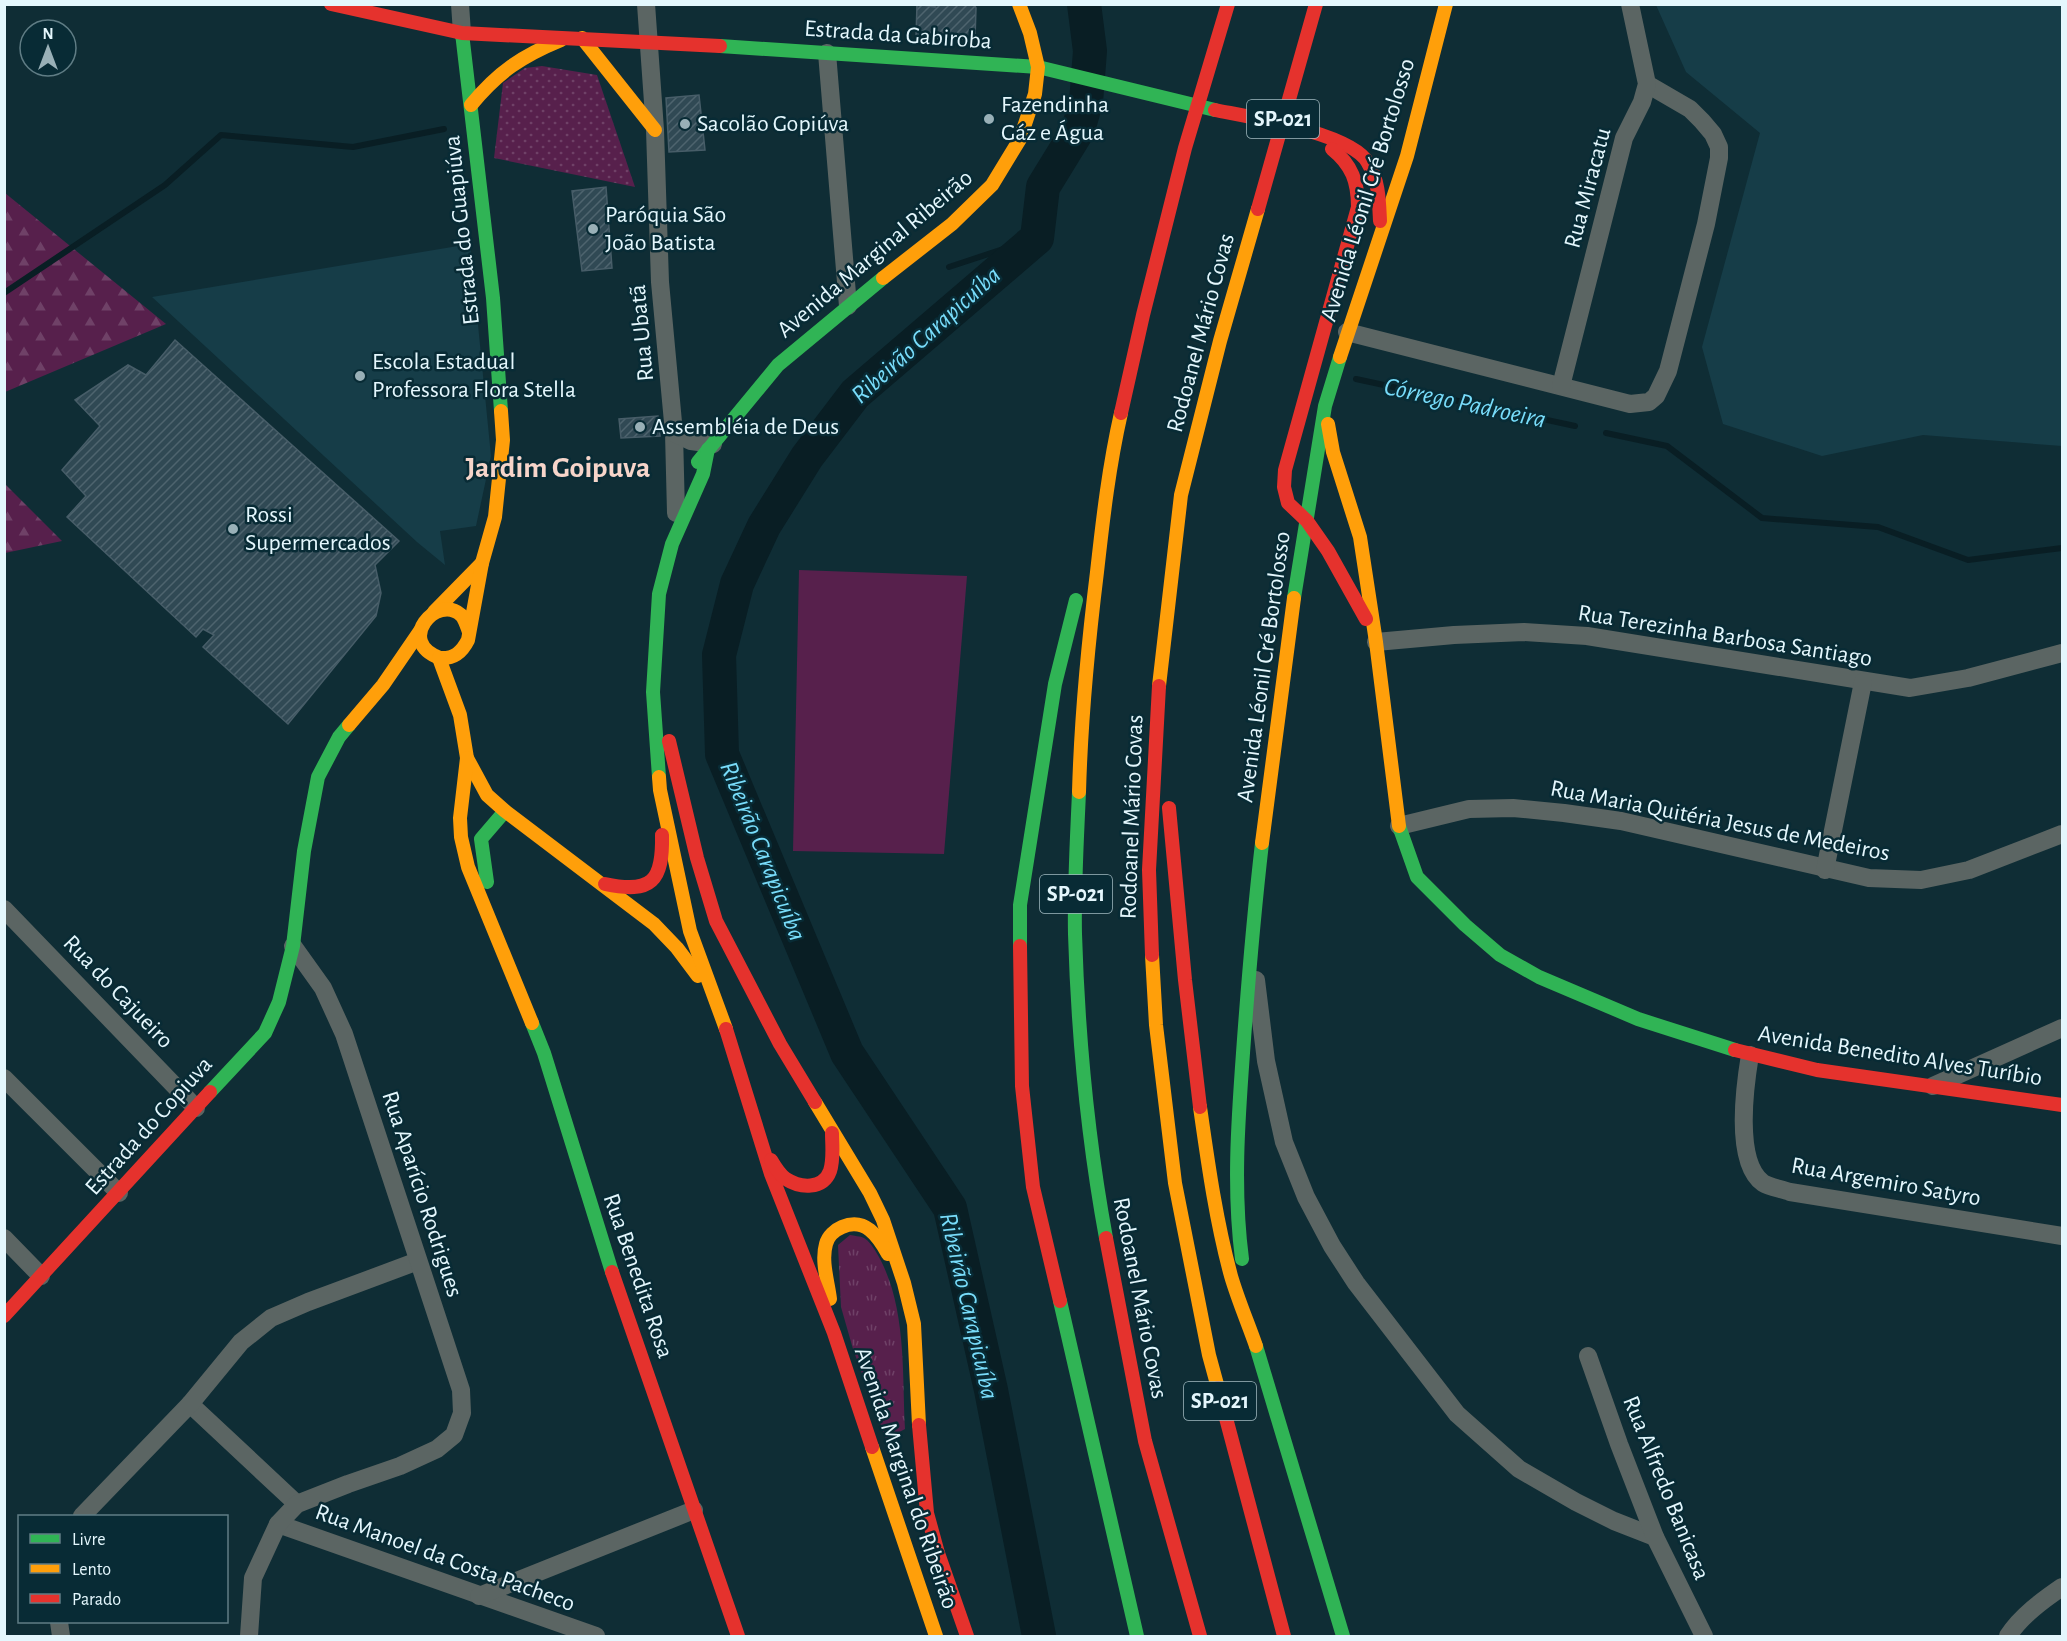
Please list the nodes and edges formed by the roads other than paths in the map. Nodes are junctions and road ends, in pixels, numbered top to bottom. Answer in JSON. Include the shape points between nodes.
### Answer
{"nodes":[{"id":1,"x":331,"y":4,"type":"edge"},
{"id":2,"x":460,"y":4,"type":"edge"},
{"id":3,"x":646,"y":4,"type":"edge"},
{"id":4,"x":1019,"y":4,"type":"edge"},
{"id":5,"x":1228,"y":4,"type":"edge"},
{"id":6,"x":1316,"y":4,"type":"edge"},
{"id":7,"x":1446,"y":4,"type":"edge"},
{"id":8,"x":1630,"y":4,"type":"edge"},
{"id":9,"x":462,"y":33,"type":"junction"},
{"id":10,"x":575,"y":37,"type":"junction"},
{"id":11,"x":650,"y":42,"type":"junction"},
{"id":12,"x":826,"y":53,"type":"junction"},
{"id":13,"x":1038,"y":67,"type":"junction"},
{"id":14,"x":1647,"y":84,"type":"junction"},
{"id":15,"x":471,"y":105,"type":"junction"},
{"id":16,"x":655,"y":130,"type":"junction"},
{"id":17,"x":1307,"y":130,"type":"junction"},
{"id":18,"x":1379,"y":240,"type":"junction"},
{"id":19,"x":848,"y":306,"type":"junction"},
{"id":20,"x":1347,"y":332,"type":"junction"},
{"id":21,"x":1561,"y":386,"type":"junction"},
{"id":22,"x":1325,"y":406,"type":"junction"},
{"id":23,"x":674,"y":433,"type":"junction"},
{"id":24,"x":710,"y":447,"type":"junction"},
{"id":25,"x":1110,"y":461,"type":"junction"},
{"id":26,"x":1346,"y":493,"type":"junction"},
{"id":27,"x":676,"y":513,"type":"junction"},
{"id":28,"x":1340,"y":514,"type":"dead end"},
{"id":29,"x":1307,"y":521,"type":"junction"},
{"id":30,"x":1326,"y":524,"type":"dead end"},
{"id":31,"x":672,"y":544,"type":"junction"},
{"id":32,"x":482,"y":563,"type":"junction"},
{"id":33,"x":434,"y":612,"type":"junction"},
{"id":34,"x":658,"y":624,"type":"junction"},
{"id":35,"x":420,"y":631,"type":"junction"},
{"id":36,"x":1375,"y":637,"type":"junction"},
{"id":37,"x":467,"y":639,"type":"junction"},
{"id":38,"x":2062,"y":653,"type":"edge"},
{"id":39,"x":434,"y":659,"type":"junction"},
{"id":40,"x":404,"y":674,"type":"dead end"},
{"id":41,"x":1863,"y":682,"type":"junction"},
{"id":42,"x":383,"y":685,"type":"junction"},
{"id":43,"x":1158,"y":693,"type":"junction"},
{"id":44,"x":460,"y":715,"type":"junction"},
{"id":45,"x":467,"y":758,"type":"junction"},
{"id":46,"x":660,"y":790,"type":"junction"},
{"id":47,"x":505,"y":811,"type":"junction"},
{"id":48,"x":1399,"y":826,"type":"junction"},
{"id":49,"x":2062,"y":834,"type":"edge"},
{"id":50,"x":1825,"y":870,"type":"junction"},
{"id":51,"x":605,"y":885,"type":"junction"},
{"id":52,"x":4,"y":909,"type":"edge"},
{"id":53,"x":690,"y":931,"type":"junction"},
{"id":54,"x":494,"y":932,"type":"junction"},
{"id":55,"x":1251,"y":934,"type":"junction"},
{"id":56,"x":293,"y":946,"type":"junction"},
{"id":57,"x":711,"y":950,"type":"dead end"},
{"id":58,"x":722,"y":1015,"type":"junction"},
{"id":59,"x":2062,"y":1028,"type":"edge"},
{"id":60,"x":1750,"y":1055,"type":"junction"},
{"id":61,"x":4,"y":1078,"type":"edge"},
{"id":62,"x":1932,"y":1086,"type":"junction"},
{"id":63,"x":795,"y":1096,"type":"dead end"},
{"id":64,"x":2062,"y":1105,"type":"edge"},
{"id":65,"x":196,"y":1108,"type":"junction"},
{"id":66,"x":830,"y":1131,"type":"junction"},
{"id":67,"x":764,"y":1150,"type":"junction"},
{"id":68,"x":119,"y":1193,"type":"junction"},
{"id":69,"x":2062,"y":1236,"type":"edge"},
{"id":70,"x":4,"y":1238,"type":"edge"},
{"id":71,"x":418,"y":1261,"type":"junction"},
{"id":72,"x":41,"y":1276,"type":"junction"},
{"id":73,"x":904,"y":1283,"type":"junction"},
{"id":74,"x":4,"y":1316,"type":"edge"},
{"id":75,"x":834,"y":1333,"type":"junction"},
{"id":76,"x":1258,"y":1352,"type":"junction"},
{"id":77,"x":1588,"y":1356,"type":"dead end"},
{"id":78,"x":190,"y":1404,"type":"junction"},
{"id":79,"x":297,"y":1504,"type":"junction"},
{"id":80,"x":694,"y":1510,"type":"junction"},
{"id":81,"x":83,"y":1515,"type":"edge"},
{"id":82,"x":278,"y":1524,"type":"junction"},
{"id":83,"x":1655,"y":1537,"type":"junction"},
{"id":84,"x":2062,"y":1587,"type":"edge"},
{"id":85,"x":479,"y":1596,"type":"junction"},
{"id":86,"x":249,"y":1636,"type":"edge"},
{"id":87,"x":596,"y":1636,"type":"edge"},
{"id":88,"x":738,"y":1636,"type":"edge"},
{"id":89,"x":936,"y":1636,"type":"edge"},
{"id":90,"x":967,"y":1636,"type":"edge"},
{"id":91,"x":1137,"y":1636,"type":"edge"},
{"id":92,"x":1200,"y":1636,"type":"edge"},
{"id":93,"x":1284,"y":1636,"type":"edge"},
{"id":94,"x":1343,"y":1636,"type":"edge"},
{"id":95,"x":1704,"y":1636,"type":"edge"},
{"id":96,"x":2008,"y":1636,"type":"edge"}],
"edges":[{"from":1,"to":9,"type":"main road","name":"Estrada da Gabiroba"},
{"from":2,"to":9,"type":"street"},
{"from":3,"to":11,"type":"street","name":"Rua Ubatã"},
{"from":4,"to":13,"type":"main road","name":"Avenida Marginal Ribeirão"},
{"from":5,"to":25,"type":"main road","name":"Rodoanel Mário Covas","number":"SP-021","via":[[1185,148]]},
{"from":6,"to":43,"type":"main road","name":"Rodoanel Mário Covas","number":"SP-021","via":[[1220,341],[1181,495]]},
{"from":7,"to":18,"type":"main road","name":"Avenida Léonil Cré Bortolosso","via":[[1407,156]]},
{"from":8,"to":14,"type":"street"},
{"from":9,"to":10,"type":"main road","name":"Estrada da Gabiroba"},
{"from":9,"to":15,"type":"main road","name":"Estrada do Guapiúva"},
{"from":10,"to":11,"type":"main road","name":"Estrada da Gabiroba"},
{"from":10,"to":15,"type":"main road","via":[[538,50],[506,68]]},
{"from":10,"to":16,"type":"main road"},
{"from":11,"to":12,"type":"main road","name":"Estrada da Gabiroba"},
{"from":11,"to":16,"type":"street","name":"Rua Ubatã"},
{"from":12,"to":13,"type":"main road","name":"Estrada da Gabiroba"},
{"from":12,"to":19,"type":"street"},
{"from":13,"to":17,"type":"main road","name":"Estrada da Gabiroba"},
{"from":13,"to":19,"type":"main road","name":"Avenida Marginal Ribeirão","via":[[1035,94],[1020,139],[992,185],[952,224]]},
{"from":14,"to":21,"type":"street","name":"Rua Miracatu","via":[[1624,138]]},
{"from":14,"to":21,"type":"street","via":[[1690,109],[1713,134],[1719,147],[1718,171],[1706,224],[1668,371],[1656,396],[1641,404]]},
{"from":15,"to":32,"type":"main road","name":"Estrada do Guapiúva","via":[[493,298],[503,440],[495,517]]},
{"from":16,"to":23,"type":"street","name":"Rua Ubatã","via":[[660,282]]},
{"from":17,"to":18,"type":"main road","name":"Estrada da Gabiroba","via":[[1358,150],[1368,162],[1378,186]]},
{"from":17,"to":29,"type":"main road","name":"Avenida Benedito Alves Turíbio","via":[[1345,158],[1358,187],[1358,207],[1285,470],[1288,503]]},
{"from":18,"to":20,"type":"main road","name":"Avenida Léonil Cré Bortolosso"},
{"from":19,"to":24,"type":"main road","name":"Avenida Marginal Ribeirão","via":[[778,365]]},
{"from":20,"to":21,"type":"street"},
{"from":20,"to":22,"type":"main road","name":"Avenida Léonil Cré Bortolosso"},
{"from":22,"to":26,"type":"main road","name":"Avenida Benedito Alves Turíbio","via":[[1333,452]]},
{"from":22,"to":29,"type":"main road","name":"Avenida Léonil Cré Bortolosso"},
{"from":23,"to":24,"type":"street"},
{"from":23,"to":27,"type":"street","name":"Rua Ubatã"},
{"from":24,"to":27,"type":"main road","name":"Avenida Marginal Ribeirão","via":[[694,467]]},
{"from":24,"to":31,"type":"main road","via":[[703,474]]},
{"from":25,"to":91,"type":"main road","via":[[1055,684],[1020,905],[1022,1086],[1033,1187]]},
{"from":25,"to":92,"type":"main road","name":"Rodoanel Mário Covas","number":"SP-021","via":[[1080,744],[1075,932],[1080,1031],[1098,1195],[1145,1441]]},
{"from":26,"to":28,"type":"main road"},
{"from":26,"to":36,"type":"main road","name":"Avenida Benedito Alves Turíbio","via":[[1359,537]]},
{"from":27,"to":31,"type":"main road","name":"Avenida Marginal Ribeirão"},
{"from":29,"to":30,"type":"main road"},
{"from":29,"to":36,"type":"main road","name":"Avenida Benedito Alves Turíbio","via":[[1328,550]]},
{"from":29,"to":55,"type":"main road","name":"Avenida Léonil Cré Bortolosso","via":[[1272,755]]},
{"from":31,"to":34,"type":"main road","via":[[659,594]]},
{"from":32,"to":33,"type":"main road","name":"Estrada do Guapiúva"},
{"from":32,"to":37,"type":"main road","name":"Estrada do Guapiúva"},
{"from":33,"to":35,"type":"main road","name":"Estrada do Guapiúva"},
{"from":33,"to":37,"type":"main road","via":[[457,613],[467,624]]},
{"from":34,"to":46,"type":"main road","name":"Avenida Marginal do Ribeirão","via":[[653,692]]},
{"from":34,"to":66,"type":"main road","name":"Avenida Marginal do Ribeirão","via":[[668,740],[716,921]]},
{"from":35,"to":39,"type":"main road","via":[[423,647]]},
{"from":35,"to":42,"type":"main road"},
{"from":36,"to":41,"type":"street","name":"Rua Terezinha Barbosa Santiago","via":[[1524,632],[1587,636]]},
{"from":36,"to":48,"type":"main road","name":"Avenida Benedito Alves Turíbio"},
{"from":37,"to":39,"type":"main road","via":[[459,654]]},
{"from":37,"to":44,"type":"main road","name":"Rua Benedita Rosa"},
{"from":38,"to":41,"type":"street","name":"Rua Terezinha Barbosa Santiago","via":[[1932,685],[1910,688]]},
{"from":39,"to":44,"type":"main road","name":"Rua Benedita Rosa"},
{"from":40,"to":42,"type":"main road"},
{"from":41,"to":50,"type":"street"},
{"from":42,"to":56,"type":"main road","via":[[339,737],[318,777],[304,851]]},
{"from":43,"to":76,"type":"main road","via":[[1194,1068],[1210,1174],[1228,1265]]},
{"from":43,"to":93,"type":"main road","name":"Rodoanel Mário Covas","number":"SP-021","via":[[1149,870],[1156,1025],[1175,1183],[1209,1355]]},
{"from":44,"to":45,"type":"main road","name":"Rua Benedita Rosa"},
{"from":45,"to":47,"type":"main road","name":"Rua Benedita Rosa","via":[[487,795]]},
{"from":45,"to":54,"type":"main road","name":"Rua Benedita Rosa","via":[[461,837]]},
{"from":46,"to":51,"type":"main road","name":"Avenida Marginal do Ribeirão","via":[[663,851],[654,879],[632,889]]},
{"from":46,"to":53,"type":"main road","name":"Avenida Marginal do Ribeirão"},
{"from":47,"to":51,"type":"main road"},
{"from":47,"to":54,"type":"main road","name":"Rua Benedita Rosa","via":[[481,839]]},
{"from":48,"to":50,"type":"street","name":"Rua Maria Quitéria Jesus de Medeiros","via":[[1470,809],[1514,807],[1621,821]]},
{"from":48,"to":60,"type":"main road","name":"Avenida Benedito Alves Turíbio","via":[[1417,876],[1500,955],[1539,977],[1638,1019]]},
{"from":49,"to":50,"type":"street","name":"Rua Maria Quitéria Jesus de Medeiros","via":[[1969,870],[1921,880],[1869,878]]},
{"from":51,"to":53,"type":"main road"},
{"from":51,"to":58,"type":"main road","via":[[677,948]]},
{"from":52,"to":65,"type":"street","name":"Rua do Cajueiro"},
{"from":53,"to":57,"type":"main road"},
{"from":53,"to":58,"type":"main road","name":"Avenida Marginal do Ribeirão"},
{"from":54,"to":80,"type":"main road","name":"Rua Benedita Rosa","via":[[544,1053],[581,1178]]},
{"from":55,"to":76,"type":"main road","name":"Avenida Léonil Cré Bortolosso","via":[[1235,1169],[1237,1229]]},
{"from":55,"to":83,"type":"street","via":[[1266,1061],[1284,1142],[1306,1197],[1356,1283],[1457,1414],[1520,1469],[1605,1517]]},
{"from":56,"to":65,"type":"main road","name":"Estrada do Copiuva","via":[[279,1002],[265,1033]]},
{"from":56,"to":71,"type":"street","name":"Rua Aparício Rodrigues","via":[[323,988],[344,1034]]},
{"from":58,"to":67,"type":"main road","name":"Avenida Marginal do Ribeirão"},
{"from":59,"to":62,"type":"street"},
{"from":60,"to":62,"type":"main road","name":"Avenida Benedito Alves Turíbio","via":[[1817,1070]]},
{"from":60,"to":69,"type":"street","name":"Rua Argemiro Satyro","via":[[1745,1147],[1750,1166],[1763,1183],[1790,1191]]},
{"from":61,"to":68,"type":"street"},
{"from":62,"to":64,"type":"main road","name":"Avenida Benedito Alves Turíbio"},
{"from":63,"to":66,"type":"main road","name":"Avenida Marginal do Ribeirão"},
{"from":65,"to":68,"type":"main road","name":"Estrada do Copiuva"},
{"from":66,"to":67,"type":"main road","name":"Avenida Marginal do Ribeirão","via":[[832,1159],[827,1177],[810,1187],[789,1181]]},
{"from":66,"to":73,"type":"main road","name":"Avenida Marginal do Ribeirão","via":[[870,1193]]},
{"from":67,"to":75,"type":"main road","name":"Avenida Marginal do Ribeirão"},
{"from":68,"to":72,"type":"main road","name":"Estrada do Copiuva"},
{"from":70,"to":72,"type":"street"},
{"from":71,"to":78,"type":"street","via":[[271,1318],[241,1342]]},
{"from":71,"to":79,"type":"street","name":"Rua Aparício Rodrigues","via":[[461,1390],[462,1413],[454,1435],[437,1449],[400,1466]]},
{"from":72,"to":74,"type":"main road","name":"Estrada do Copiuva"},
{"from":73,"to":75,"type":"main road","name":"Avenida Marginal do Ribeirão","via":[[885,1249],[865,1226],[850,1224],[836,1229],[827,1241],[825,1254]]},
{"from":73,"to":90,"type":"main road","name":"Avenida Marginal do Ribeirão","via":[[914,1324],[927,1513]]},
{"from":75,"to":89,"type":"main road","name":"Avenida Marginal do Ribeirão"},
{"from":76,"to":94,"type":"main road"},
{"from":77,"to":83,"type":"street","name":"Rua Alfredo Banicasa"},
{"from":78,"to":79,"type":"street"},
{"from":78,"to":81,"type":"street"},
{"from":79,"to":82,"type":"street","name":"Rua Aparício Rodrigues"},
{"from":80,"to":85,"type":"street"},
{"from":80,"to":88,"type":"main road","name":"Rua Benedita Rosa"},
{"from":82,"to":85,"type":"street","name":"Rua Manoel da Costa Pacheco"},
{"from":82,"to":86,"type":"street","name":"Rua Aparício Rodrigues","via":[[254,1578]]},
{"from":83,"to":95,"type":"street","name":"Rua Alfredo Banicasa"},
{"from":84,"to":96,"type":"street"},
{"from":85,"to":87,"type":"street","name":"Rua Manoel da Costa Pacheco"}]}
